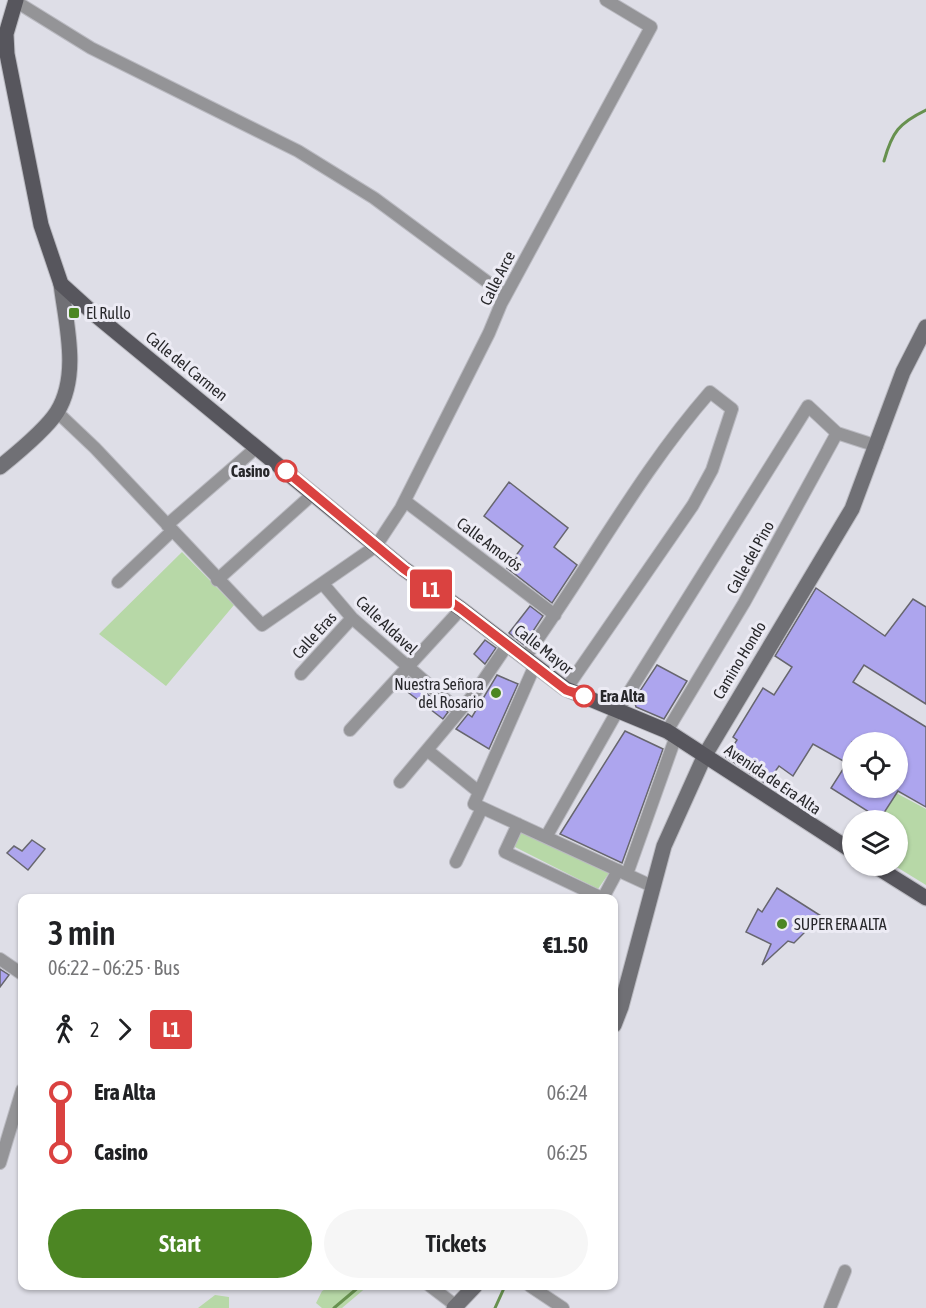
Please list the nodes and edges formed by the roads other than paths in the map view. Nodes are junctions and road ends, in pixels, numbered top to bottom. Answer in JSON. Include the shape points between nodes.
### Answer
{"nodes":[{"id":1,"x":606,"y":0,"type":"edge"},
{"id":2,"x":16,"y":1,"type":"edge"},
{"id":3,"x":61,"y":284,"type":"junction"},
{"id":4,"x":505,"y":295,"type":"junction"},
{"id":5,"x":926,"y":327,"type":"edge"},
{"id":6,"x":57,"y":412,"type":"junction"},
{"id":7,"x":837,"y":433,"type":"junction"},
{"id":8,"x":877,"y":446,"type":"junction"},
{"id":9,"x":257,"y":447,"type":"junction"},
{"id":10,"x":0,"y":467,"type":"edge"},
{"id":11,"x":314,"y":493,"type":"junction"},
{"id":12,"x":405,"y":501,"type":"junction"},
{"id":13,"x":169,"y":528,"type":"junction"},
{"id":14,"x":376,"y":546,"type":"junction"},
{"id":15,"x":217,"y":580,"type":"junction"},
{"id":16,"x":118,"y":582,"type":"dead end"},
{"id":17,"x":323,"y":584,"type":"junction"},
{"id":18,"x":461,"y":609,"type":"junction"},
{"id":19,"x":555,"y":615,"type":"junction"},
{"id":20,"x":352,"y":618,"type":"junction"},
{"id":21,"x":508,"y":644,"type":"junction"},
{"id":22,"x":530,"y":661,"type":"junction"},
{"id":23,"x":406,"y":666,"type":"junction"},
{"id":24,"x":301,"y":674,"type":"dead end"},
{"id":25,"x":566,"y":690,"type":"junction"},
{"id":26,"x":618,"y":710,"type":"junction"},
{"id":27,"x":459,"y":711,"type":"junction"},
{"id":28,"x":350,"y":730,"type":"dead end"},
{"id":29,"x":672,"y":734,"type":"junction"},
{"id":30,"x":427,"y":750,"type":"junction"},
{"id":31,"x":705,"y":755,"type":"junction"},
{"id":32,"x":400,"y":783,"type":"dead end"},
{"id":33,"x":479,"y":792,"type":"junction"},
{"id":34,"x":482,"y":808,"type":"junction"},
{"id":35,"x":518,"y":824,"type":"junction"},
{"id":36,"x":546,"y":837,"type":"junction"},
{"id":37,"x":842,"y":844,"type":"edge"},
{"id":38,"x":456,"y":862,"type":"dead end"},
{"id":39,"x":623,"y":872,"type":"junction"},
{"id":40,"x":892,"y":876,"type":"edge"},
{"id":41,"x":654,"y":886,"type":"junction"},
{"id":42,"x":594,"y":894,"type":"edge"},
{"id":43,"x":605,"y":894,"type":"edge"},
{"id":44,"x":926,"y":898,"type":"edge"},
{"id":45,"x":0,"y":959,"type":"edge"},
{"id":46,"x":18,"y":971,"type":"edge"},
{"id":47,"x":618,"y":1014,"type":"edge"},
{"id":48,"x":18,"y":1103,"type":"edge"},
{"id":49,"x":0,"y":1163,"type":"edge"},
{"id":50,"x":845,"y":1271,"type":"dead end"},
{"id":51,"x":435,"y":1290,"type":"edge"},
{"id":52,"x":471,"y":1290,"type":"edge"},
{"id":53,"x":536,"y":1290,"type":"edge"},
{"id":54,"x":454,"y":1307,"type":"edge"},
{"id":55,"x":563,"y":1308,"type":"edge"},
{"id":56,"x":830,"y":1308,"type":"edge"}],
"edges":[{"from":1,"to":4,"type":"street","name":"Calle Arce","via":[[651,27]]},
{"from":2,"to":3,"type":"main road","name":"Calle del Carmen","via":[[6,34],[10,75],[41,225]]},
{"from":2,"to":4,"type":"street","via":[[91,48],[298,151],[374,198]]},
{"from":3,"to":6,"type":"main road","via":[[71,369]]},
{"from":3,"to":9,"type":"main road","name":"Calle del Carmen"},
{"from":4,"to":12,"type":"street","name":"Calle Arce"},
{"from":5,"to":8,"type":"main road","name":"Camino Hondo","via":[[903,372]]},
{"from":6,"to":10,"type":"main road"},
{"from":6,"to":13,"type":"street"},
{"from":7,"to":8,"type":"street"},
{"from":7,"to":26,"type":"street","via":[[808,406]]},
{"from":7,"to":29,"type":"street","name":"Calle del Pino"},
{"from":8,"to":31,"type":"main road","name":"Camino Hondo","via":[[852,509]]},
{"from":9,"to":11,"type":"main road","name":"Calle del Carmen"},
{"from":9,"to":13,"type":"street"},
{"from":11,"to":14,"type":"main road","name":"Calle del Carmen"},
{"from":11,"to":15,"type":"street"},
{"from":12,"to":14,"type":"street","name":"Calle Arce"},
{"from":12,"to":19,"type":"street","name":"Calle Amorós"},
{"from":13,"to":15,"type":"street"},
{"from":13,"to":16,"type":"street"},
{"from":14,"to":17,"type":"street"},
{"from":14,"to":18,"type":"main road","name":"Calle Mayor"},
{"from":15,"to":17,"type":"street","via":[[262,625]]},
{"from":17,"to":20,"type":"street","name":"Calle Aldavel"},
{"from":18,"to":21,"type":"main road","name":"Calle Mayor"},
{"from":18,"to":23,"type":"street"},
{"from":19,"to":22,"type":"street"},
{"from":19,"to":25,"type":"street","via":[[674,433],[710,392],[732,409],[712,470],[693,505]]},
{"from":20,"to":23,"type":"street","name":"Calle Aldavel"},
{"from":20,"to":24,"type":"street","name":"Calle Eras"},
{"from":21,"to":22,"type":"main road","name":"Calle Mayor"},
{"from":21,"to":27,"type":"street"},
{"from":22,"to":25,"type":"main road","name":"Calle Mayor"},
{"from":22,"to":33,"type":"street"},
{"from":23,"to":27,"type":"street","name":"Calle Aldavel"},
{"from":23,"to":28,"type":"street"},
{"from":25,"to":26,"type":"main road","name":"Calle Mayor"},
{"from":26,"to":29,"type":"main road","name":"Calle Mayor"},
{"from":26,"to":36,"type":"street"},
{"from":27,"to":30,"type":"street"},
{"from":29,"to":31,"type":"main road","name":"Calle Mayor"},
{"from":29,"to":39,"type":"street","name":"Calle del Pino"},
{"from":30,"to":32,"type":"street"},
{"from":30,"to":33,"type":"street"},
{"from":31,"to":37,"type":"main road","name":"Avenida de Era Alta"},
{"from":31,"to":41,"type":"main road","name":"Camino Hondo","via":[[664,846]]},
{"from":33,"to":34,"type":"street","via":[[474,804]]},
{"from":34,"to":35,"type":"street"},
{"from":34,"to":38,"type":"street"},
{"from":35,"to":36,"type":"street"},
{"from":35,"to":42,"type":"street","via":[[505,852]]},
{"from":36,"to":39,"type":"street"},
{"from":39,"to":41,"type":"street"},
{"from":39,"to":43,"type":"street","name":"Calle del Pino"},
{"from":40,"to":44,"type":"main road"},
{"from":41,"to":47,"type":"main road","name":"Camino Hondo"},
{"from":45,"to":46,"type":"street"},
{"from":48,"to":49,"type":"street"},
{"from":50,"to":56,"type":"street"},
{"from":51,"to":54,"type":"street"},
{"from":52,"to":54,"type":"main road"},
{"from":53,"to":55,"type":"street"}]}
